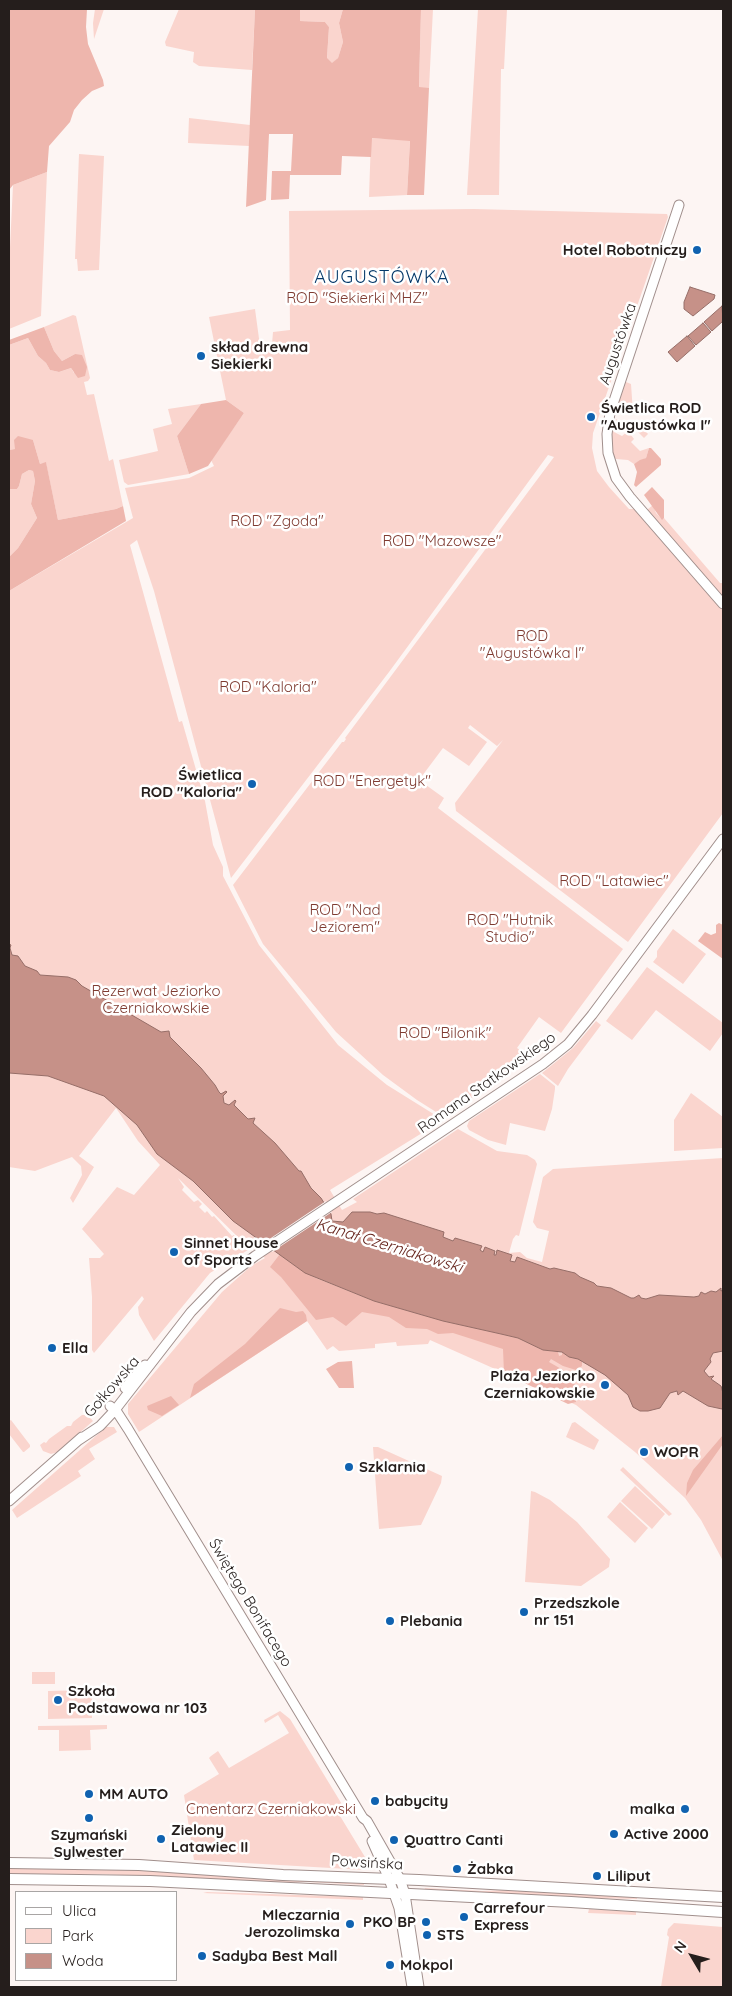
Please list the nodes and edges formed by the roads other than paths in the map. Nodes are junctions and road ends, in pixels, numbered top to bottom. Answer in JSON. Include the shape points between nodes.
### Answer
{"nodes":[{"id":1,"x":679,"y":205,"type":"dead end"},
{"id":2,"x":723,"y":604,"type":"edge"},
{"id":3,"x":723,"y":839,"type":"edge"},
{"id":4,"x":333,"y":1204,"type":"joint"},
{"id":5,"x":113,"y":1408,"type":"junction"},
{"id":6,"x":9,"y":1501,"type":"edge"},
{"id":7,"x":9,"y":1863,"type":"edge"},
{"id":8,"x":9,"y":1878,"type":"edge"},
{"id":9,"x":394,"y":1879,"type":"junction"},
{"id":10,"x":394,"y":1894,"type":"junction"},
{"id":11,"x":405,"y":1894,"type":"junction"},
{"id":12,"x":723,"y":1897,"type":"edge"},
{"id":13,"x":723,"y":1912,"type":"edge"},
{"id":14,"x":412,"y":1987,"type":"edge"},
{"id":15,"x":419,"y":1987,"type":"edge"}],
"edges":[{"from":1,"to":2,"type":"street","name":"Augustówka","via":[[614,398],[608,426],[608,453],[612,470],[622,486]]},
{"from":3,"to":4,"type":"street","name":"Romana Statkowskiego","via":[[568,1044]]},
{"from":4,"to":5,"type":"street","name":"Gołkowska","via":[[211,1291],[136,1374]]},
{"from":5,"to":6,"type":"street","name":"Gołkowska"},
{"from":5,"to":9,"type":"street","name":"Świętego Bonifacego","via":[[367,1821]]},
{"from":7,"to":9,"type":"main road","name":"Powsińska","via":[[140,1865]]},
{"from":8,"to":10,"type":"main road","name":"Powsińska","via":[[150,1881]]},
{"from":9,"to":10,"type":"street","name":"Świętego Bonifacego"},
{"from":9,"to":11,"type":"street","name":"Świętego Bonifacego"},
{"from":9,"to":12,"type":"main road","name":"Powsińska"},
{"from":10,"to":11,"type":"main road","name":"Powsińska"},
{"from":10,"to":14,"type":"street","name":"Świętego Bonifacego"},
{"from":11,"to":13,"type":"main road","name":"Powsińska"},
{"from":11,"to":15,"type":"street","name":"Świętego Bonifacego"}]}
